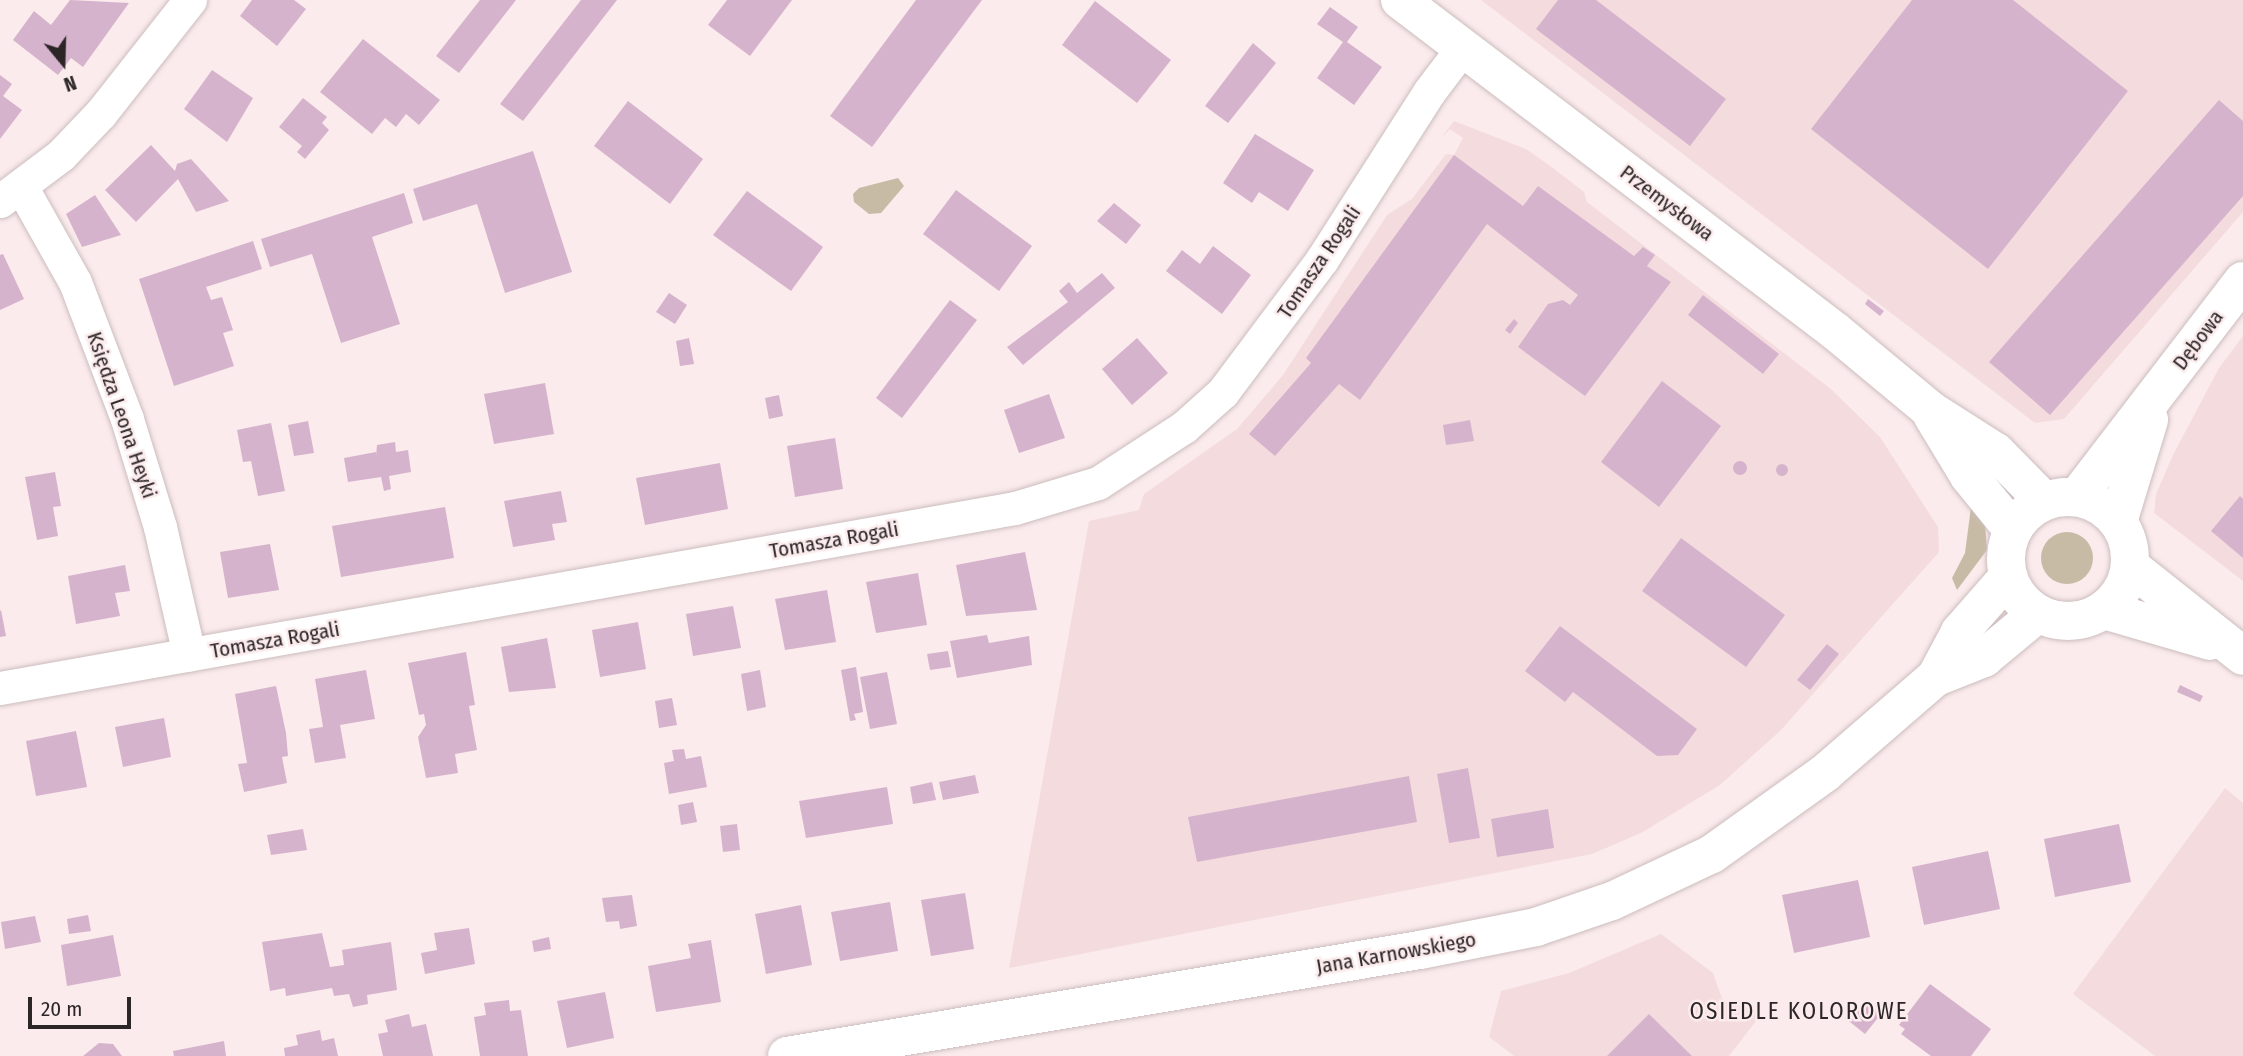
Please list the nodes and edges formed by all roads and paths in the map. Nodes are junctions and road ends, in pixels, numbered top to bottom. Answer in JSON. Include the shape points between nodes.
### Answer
{"nodes":[{"id":1,"x":190,"y":0,"type":"edge"},
{"id":2,"x":1400,"y":0,"type":"edge"},
{"id":3,"x":1463,"y":47,"type":"junction"},
{"id":4,"x":11,"y":194,"type":"edge"},
{"id":5,"x":2243,"y":281,"type":"edge"},
{"id":6,"x":2155,"y":401,"type":"junction"},
{"id":7,"x":1930,"y":410,"type":"junction"},
{"id":8,"x":2061,"y":499,"type":"junction"},
{"id":9,"x":2119,"y":522,"type":"junction"},
{"id":10,"x":2012,"y":529,"type":"junction"},
{"id":11,"x":2130,"y":566,"type":"junction"},
{"id":12,"x":2008,"y":577,"type":"junction"},
{"id":13,"x":2104,"y":610,"type":"junction"},
{"id":14,"x":2037,"y":614,"type":"junction"},
{"id":15,"x":2234,"y":651,"type":"edge"},
{"id":16,"x":189,"y":655,"type":"junction"},
{"id":17,"x":1936,"y":677,"type":"junction"},
{"id":18,"x":0,"y":688,"type":"edge"},
{"id":19,"x":787,"y":1056,"type":"edge"}],
"edges":[{"from":1,"to":4,"type":"street","via":[[101,113]]},
{"from":2,"to":3,"type":"main road","name":"Przemysłowa"},
{"from":3,"to":7,"type":"main road","name":"Przemysłowa","via":[[1835,331]]},
{"from":3,"to":16,"type":"street","name":"Tomasza Rogali","via":[[1321,261],[1223,392],[1184,427],[1098,483],[1015,508]]},
{"from":4,"to":16,"type":"street","name":"Księdza Leona Heyki","via":[[75,282],[127,419],[160,527]]},
{"from":5,"to":6,"type":"main road","name":"Dębowa"},
{"from":6,"to":8,"type":"main road","name":"Dębowa"},
{"from":6,"to":9,"type":"main road","name":"Dębowa"},
{"from":7,"to":8,"type":"main road","name":"Przemysłowa"},
{"from":7,"to":10,"type":"main road","name":"Przemysłowa","via":[[1969,476]]},
{"from":8,"to":9,"type":"main road","via":[[2101,505]]},
{"from":8,"to":10,"type":"main road"},
{"from":9,"to":11,"type":"main road","via":[[2129,543]]},
{"from":10,"to":12,"type":"main road","via":[[2005,553]]},
{"from":11,"to":13,"type":"main road","via":[[2122,591]]},
{"from":11,"to":15,"type":"main road"},
{"from":12,"to":14,"type":"main road","via":[[2019,598]]},
{"from":12,"to":17,"type":"main road","name":"Jana Karnowskiego","via":[[1960,632]]},
{"from":13,"to":14,"type":"main road","via":[[2083,620],[2059,621]]},
{"from":13,"to":15,"type":"main road"},
{"from":14,"to":17,"type":"main road","name":"Jana Karnowskiego","via":[[1984,658]]},
{"from":16,"to":18,"type":"street","name":"Tomasza Rogali"},
{"from":17,"to":19,"type":"main road","name":"Jana Karnowskiego","via":[[1789,802],[1712,853],[1612,901],[1561,918],[1420,950]]}]}
